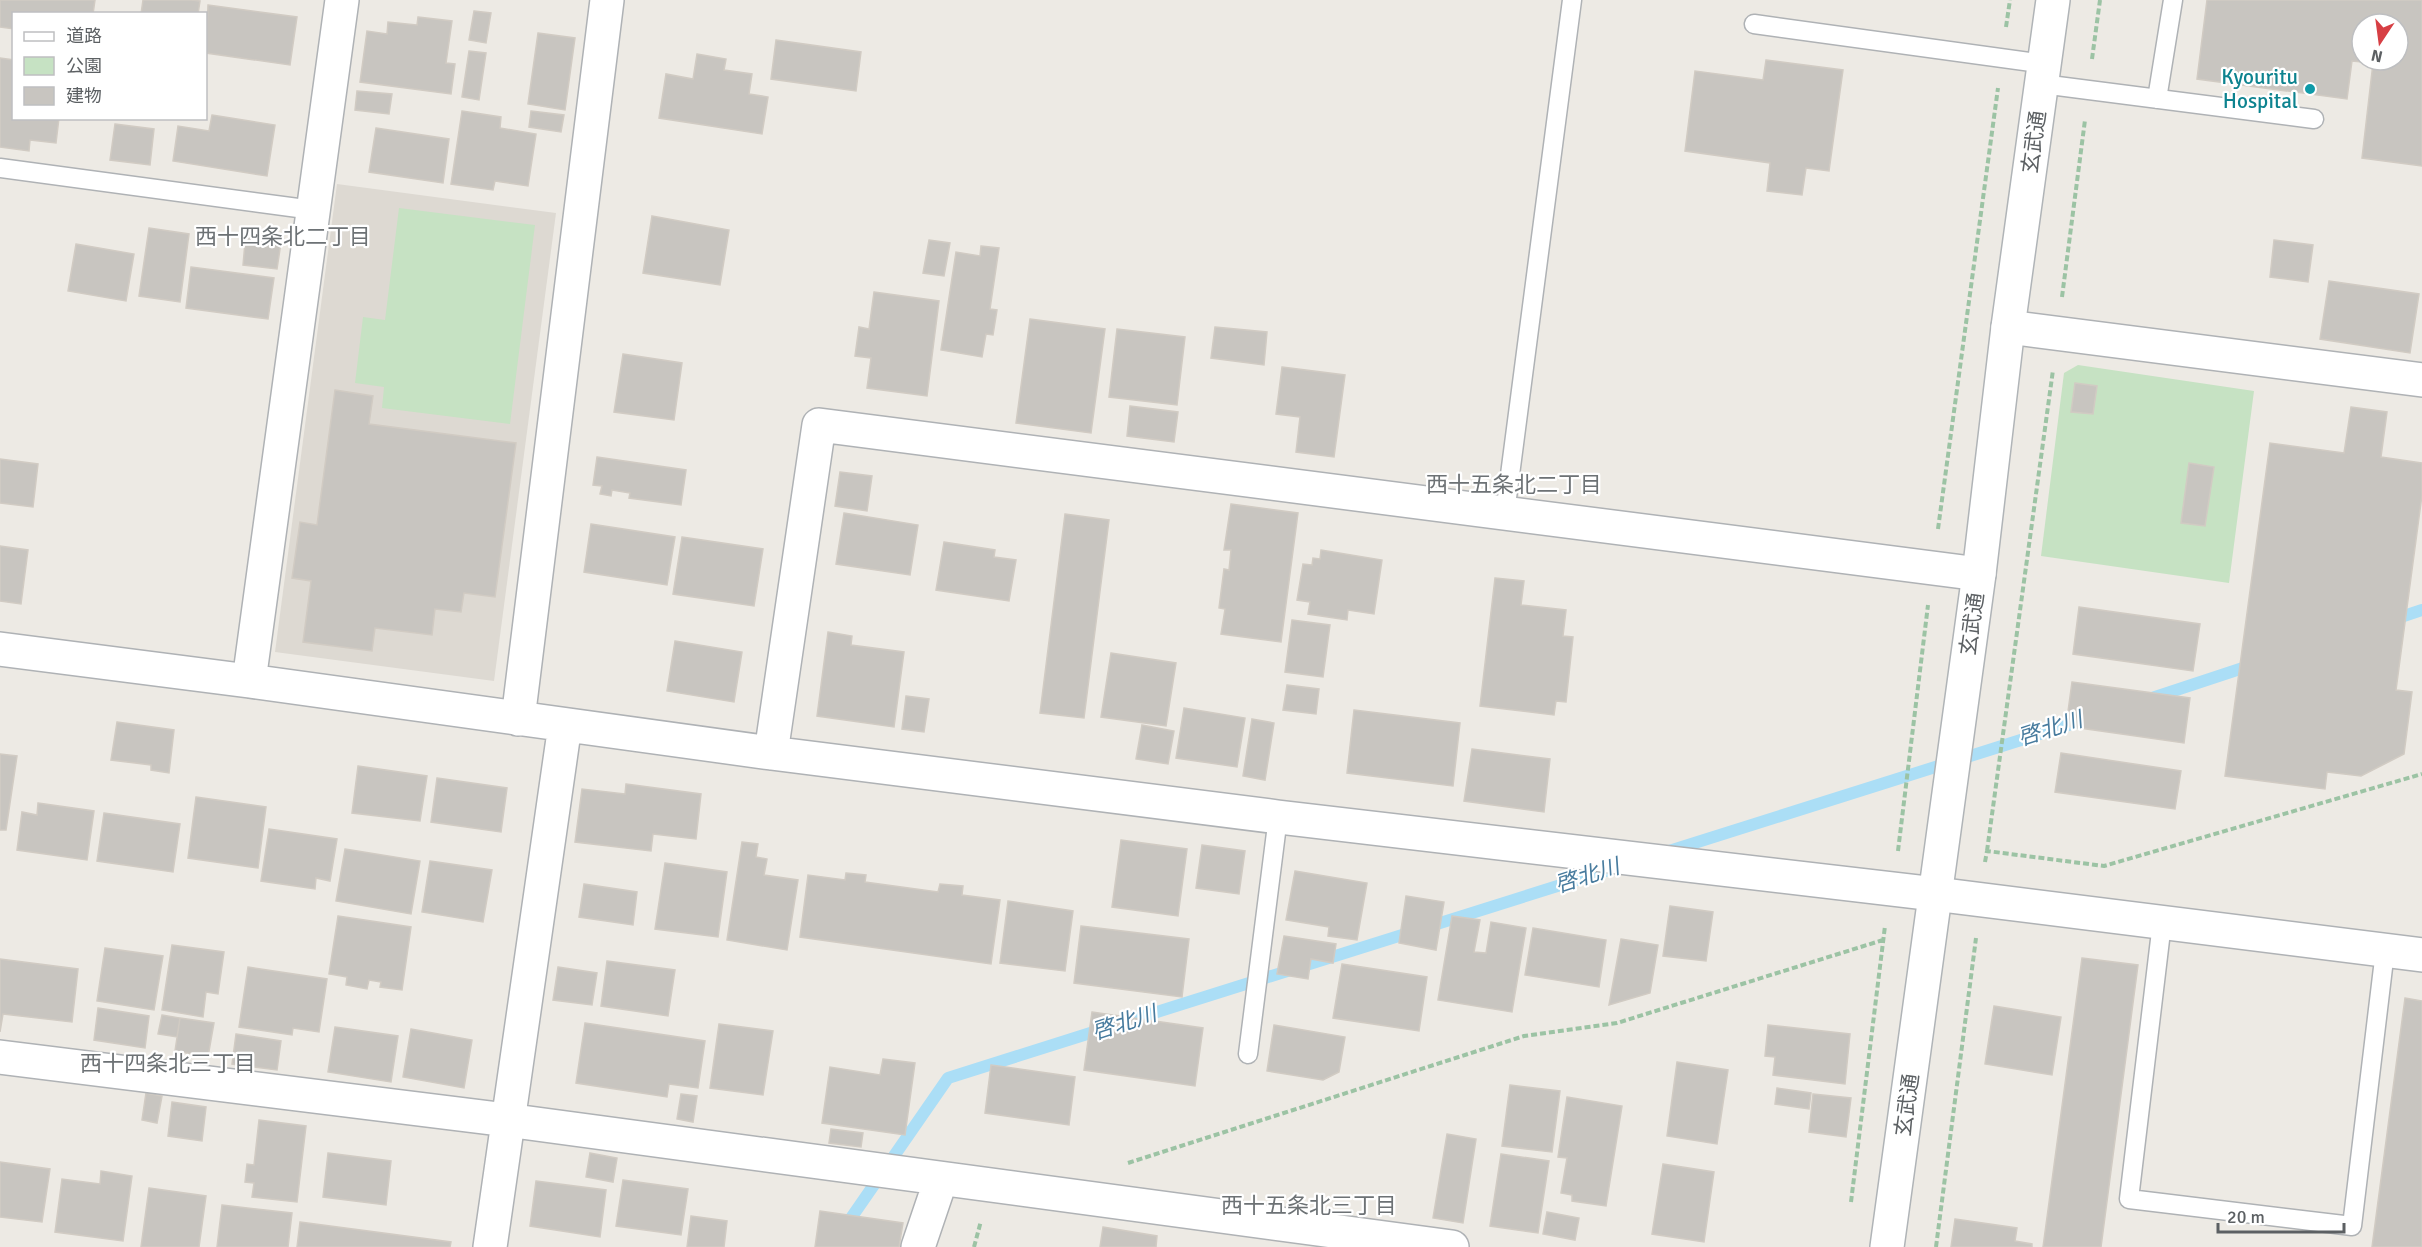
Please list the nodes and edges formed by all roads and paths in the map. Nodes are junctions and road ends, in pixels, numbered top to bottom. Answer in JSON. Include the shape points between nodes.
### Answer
{"nodes":[{"id":1,"x":342,"y":0,"type":"edge"},
{"id":2,"x":607,"y":0,"type":"edge"},
{"id":3,"x":1572,"y":0,"type":"edge"},
{"id":4,"x":2010,"y":0,"type":"edge"},
{"id":5,"x":2053,"y":0,"type":"edge"},
{"id":6,"x":2100,"y":0,"type":"edge"},
{"id":7,"x":2173,"y":0,"type":"edge"},
{"id":8,"x":1754,"y":24,"type":"dead end"},
{"id":9,"x":2002,"y":59,"type":"junction"},
{"id":10,"x":2043,"y":74,"type":"junction"},
{"id":11,"x":2088,"y":90,"type":"junction"},
{"id":12,"x":2157,"y":99,"type":"junction"},
{"id":13,"x":2314,"y":118,"type":"dead end"},
{"id":14,"x":0,"y":168,"type":"edge"},
{"id":15,"x":313,"y":210,"type":"junction"},
{"id":16,"x":2008,"y":327,"type":"junction"},
{"id":17,"x":2058,"y":334,"type":"junction"},
{"id":18,"x":2422,"y":380,"type":"edge"},
{"id":19,"x":1505,"y":513,"type":"junction"},
{"id":20,"x":1933,"y":568,"type":"junction"},
{"id":21,"x":1979,"y":574,"type":"junction"},
{"id":22,"x":0,"y":650,"type":"edge"},
{"id":23,"x":249,"y":681,"type":"junction"},
{"id":24,"x":518,"y":719,"type":"junction"},
{"id":25,"x":565,"y":725,"type":"junction"},
{"id":26,"x":771,"y":753,"type":"junction"},
{"id":27,"x":1278,"y":817,"type":"junction"},
{"id":28,"x":1987,"y":851,"type":"dead end"},
{"id":29,"x":1893,"y":889,"type":"junction"},
{"id":30,"x":1935,"y":894,"type":"junction"},
{"id":31,"x":2162,"y":923,"type":"junction"},
{"id":32,"x":1883,"y":940,"type":"junction"},
{"id":33,"x":2385,"y":951,"type":"junction"},
{"id":34,"x":2422,"y":955,"type":"edge"},
{"id":35,"x":1248,"y":1054,"type":"dead end"},
{"id":36,"x":0,"y":1057,"type":"edge"},
{"id":37,"x":507,"y":1120,"type":"junction"},
{"id":38,"x":1124,"y":1164,"type":"dead end"},
{"id":39,"x":942,"y":1179,"type":"junction"},
{"id":40,"x":1850,"y":1212,"type":"dead end"},
{"id":41,"x":982,"y":1218,"type":"dead end"},
{"id":42,"x":490,"y":1247,"type":"edge"},
{"id":43,"x":918,"y":1247,"type":"edge"},
{"id":44,"x":974,"y":1247,"type":"edge"},
{"id":45,"x":1452,"y":1247,"type":"edge"},
{"id":46,"x":1887,"y":1247,"type":"edge"}],
"edges":[{"from":1,"to":15,"type":"street"},
{"from":2,"to":24,"type":"street"},
{"from":3,"to":19,"type":"lane"},
{"from":4,"to":9,"type":"path"},
{"from":5,"to":10,"type":"street","name":"玄武通"},
{"from":6,"to":11,"type":"path"},
{"from":7,"to":12,"type":"lane"},
{"from":8,"to":9,"type":"lane"},
{"from":9,"to":10,"type":"lane"},
{"from":9,"to":20,"type":"path"},
{"from":10,"to":11,"type":"lane"},
{"from":10,"to":16,"type":"street","name":"玄武通"},
{"from":11,"to":12,"type":"lane"},
{"from":11,"to":17,"type":"path"},
{"from":12,"to":13,"type":"lane"},
{"from":14,"to":15,"type":"lane"},
{"from":15,"to":23,"type":"street"},
{"from":16,"to":17,"type":"street"},
{"from":16,"to":21,"type":"street","name":"玄武通"},
{"from":17,"to":18,"type":"street"},
{"from":17,"to":28,"type":"path"},
{"from":19,"to":20,"type":"street"},
{"from":19,"to":26,"type":"street","via":[[819,424]]},
{"from":20,"to":21,"type":"street"},
{"from":20,"to":29,"type":"path"},
{"from":21,"to":30,"type":"street","name":"玄武通"},
{"from":22,"to":23,"type":"street"},
{"from":23,"to":24,"type":"street"},
{"from":24,"to":25,"type":"street"},
{"from":25,"to":26,"type":"street"},
{"from":25,"to":37,"type":"street"},
{"from":26,"to":27,"type":"street"},
{"from":27,"to":29,"type":"street"},
{"from":27,"to":35,"type":"lane"},
{"from":29,"to":30,"type":"street"},
{"from":29,"to":32,"type":"path"},
{"from":30,"to":31,"type":"street"},
{"from":30,"to":46,"type":"street","name":"玄武通"},
{"from":31,"to":33,"type":"street"},
{"from":31,"to":33,"type":"lane","via":[[2129,1199],[2352,1226]]},
{"from":32,"to":38,"type":"path","via":[[1617,1023],[1524,1036]]},
{"from":32,"to":40,"type":"path"},
{"from":33,"to":34,"type":"street"},
{"from":36,"to":37,"type":"street"},
{"from":37,"to":39,"type":"street"},
{"from":37,"to":42,"type":"street"},
{"from":39,"to":43,"type":"street"},
{"from":39,"to":45,"type":"street"},
{"from":41,"to":44,"type":"path"}]}
